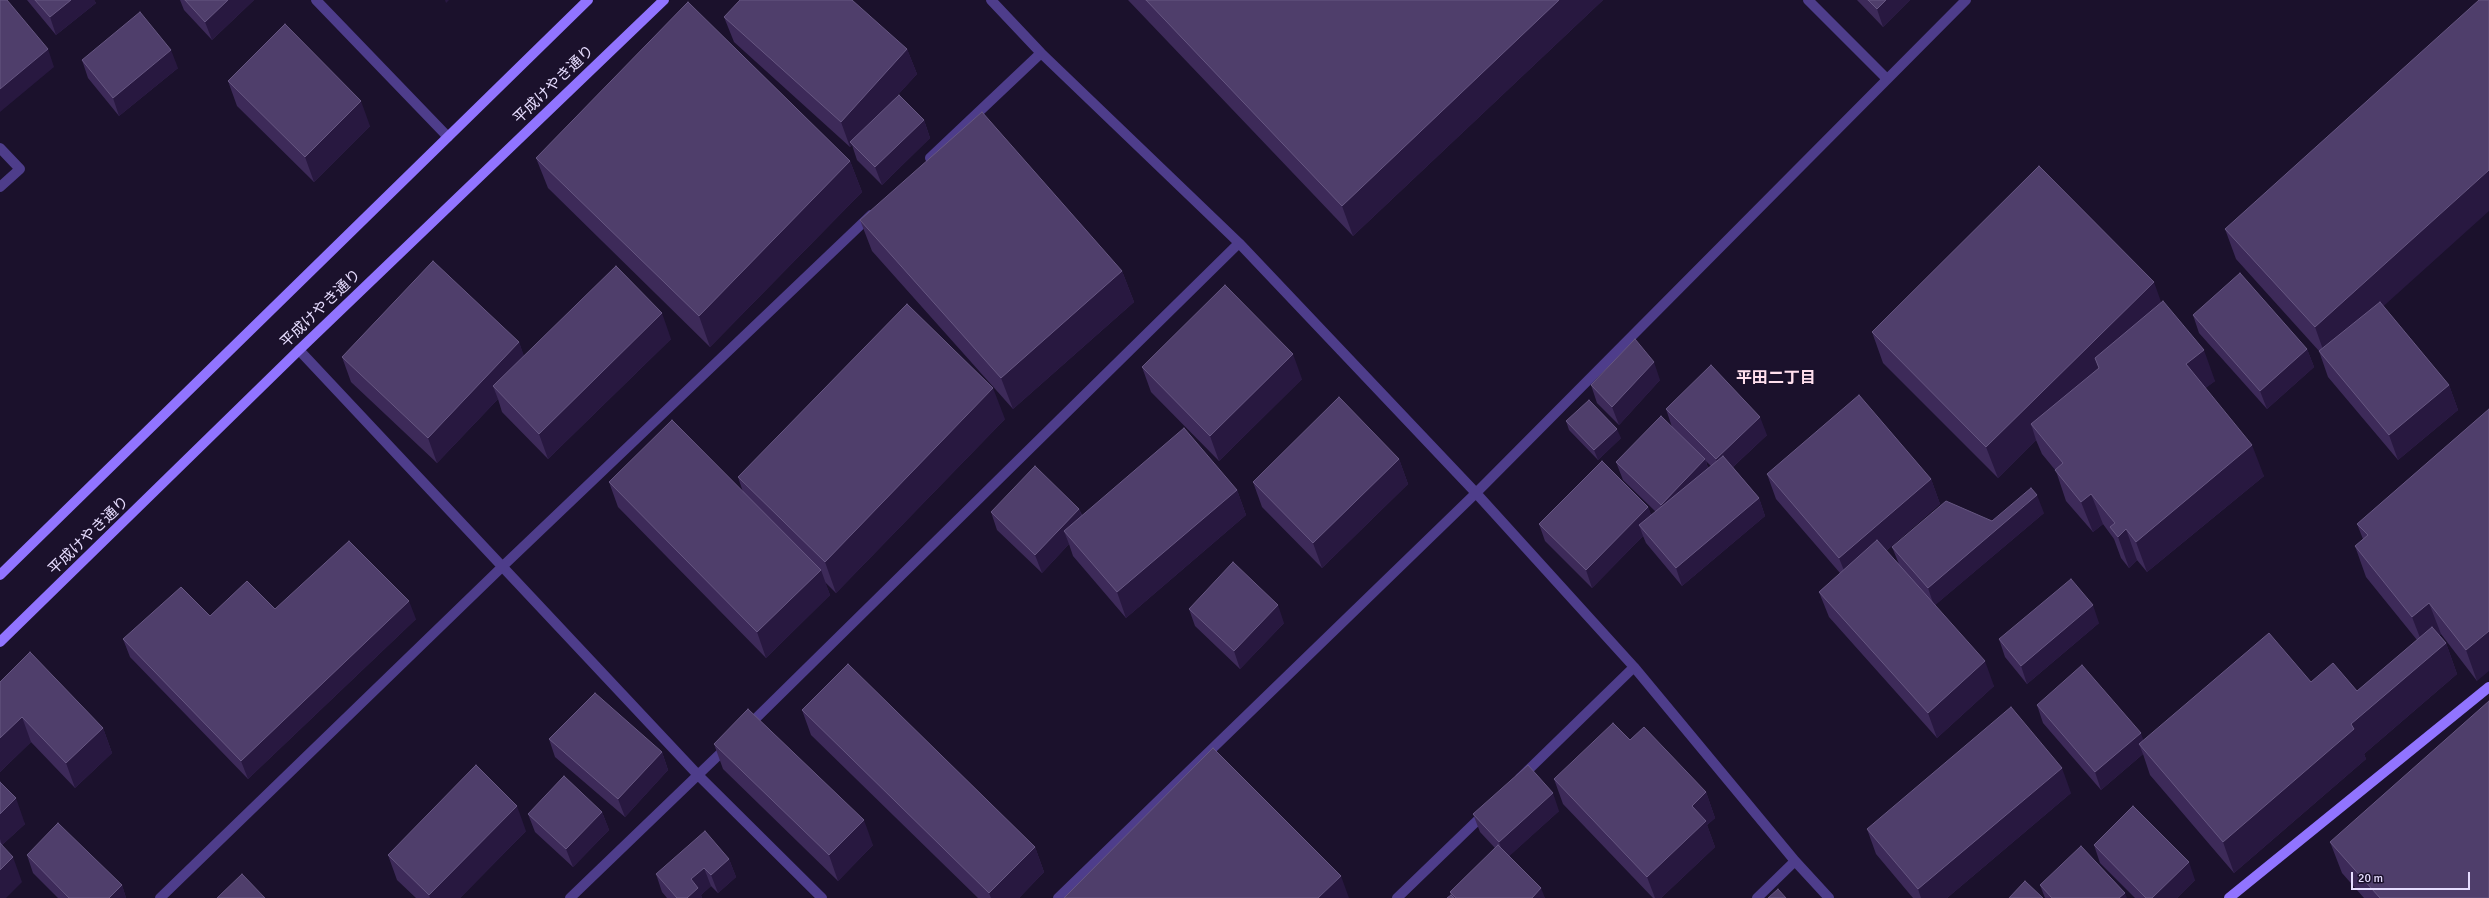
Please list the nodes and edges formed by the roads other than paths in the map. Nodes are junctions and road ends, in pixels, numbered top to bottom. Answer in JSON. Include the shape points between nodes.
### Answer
{"nodes":[{"id":1,"x":316,"y":0,"type":"edge"},
{"id":2,"x":588,"y":0,"type":"edge"},
{"id":3,"x":664,"y":0,"type":"edge"},
{"id":4,"x":992,"y":0,"type":"edge"},
{"id":5,"x":1808,"y":0,"type":"edge"},
{"id":6,"x":1966,"y":0,"type":"edge"},
{"id":7,"x":1040,"y":53,"type":"junction"},
{"id":8,"x":1887,"y":79,"type":"junction"},
{"id":9,"x":448,"y":137,"type":"junction"},
{"id":10,"x":0,"y":148,"type":"edge"},
{"id":11,"x":925,"y":164,"type":"edge"},
{"id":12,"x":0,"y":187,"type":"edge"},
{"id":13,"x":879,"y":208,"type":"edge"},
{"id":14,"x":1239,"y":242,"type":"junction"},
{"id":15,"x":300,"y":350,"type":"junction"},
{"id":16,"x":1476,"y":494,"type":"junction"},
{"id":17,"x":503,"y":566,"type":"junction"},
{"id":18,"x":0,"y":575,"type":"edge"},
{"id":19,"x":0,"y":642,"type":"edge"},
{"id":20,"x":1634,"y":668,"type":"junction"},
{"id":21,"x":2489,"y":687,"type":"edge"},
{"id":22,"x":698,"y":775,"type":"junction"},
{"id":23,"x":1510,"y":788,"type":"edge"},
{"id":24,"x":1493,"y":805,"type":"edge"},
{"id":25,"x":1795,"y":861,"type":"junction"},
{"id":26,"x":160,"y":898,"type":"edge"},
{"id":27,"x":570,"y":898,"type":"edge"},
{"id":28,"x":822,"y":898,"type":"edge"},
{"id":29,"x":1058,"y":898,"type":"edge"},
{"id":30,"x":1397,"y":898,"type":"edge"},
{"id":31,"x":1756,"y":898,"type":"edge"},
{"id":32,"x":1829,"y":898,"type":"edge"},
{"id":33,"x":2229,"y":898,"type":"edge"}],
"edges":[{"from":1,"to":9,"type":"street"},
{"from":2,"to":9,"type":"street"},
{"from":3,"to":15,"type":"street","name":"平成けやき通り"},
{"from":4,"to":7,"type":"street"},
{"from":5,"to":8,"type":"street"},
{"from":6,"to":8,"type":"street"},
{"from":7,"to":11,"type":"street"},
{"from":7,"to":14,"type":"street"},
{"from":8,"to":16,"type":"street"},
{"from":9,"to":18,"type":"street"},
{"from":10,"to":12,"type":"street","via":[[20,169]]},
{"from":13,"to":17,"type":"street"},
{"from":14,"to":16,"type":"street"},
{"from":14,"to":22,"type":"street"},
{"from":15,"to":17,"type":"street"},
{"from":15,"to":19,"type":"street","name":"平成けやき通り"},
{"from":16,"to":20,"type":"street"},
{"from":16,"to":29,"type":"street"},
{"from":17,"to":22,"type":"street"},
{"from":17,"to":26,"type":"street"},
{"from":20,"to":23,"type":"street"},
{"from":20,"to":25,"type":"street"},
{"from":21,"to":33,"type":"street"},
{"from":22,"to":27,"type":"street"},
{"from":22,"to":28,"type":"street"},
{"from":24,"to":30,"type":"street"},
{"from":25,"to":31,"type":"street"},
{"from":25,"to":32,"type":"street"}]}
